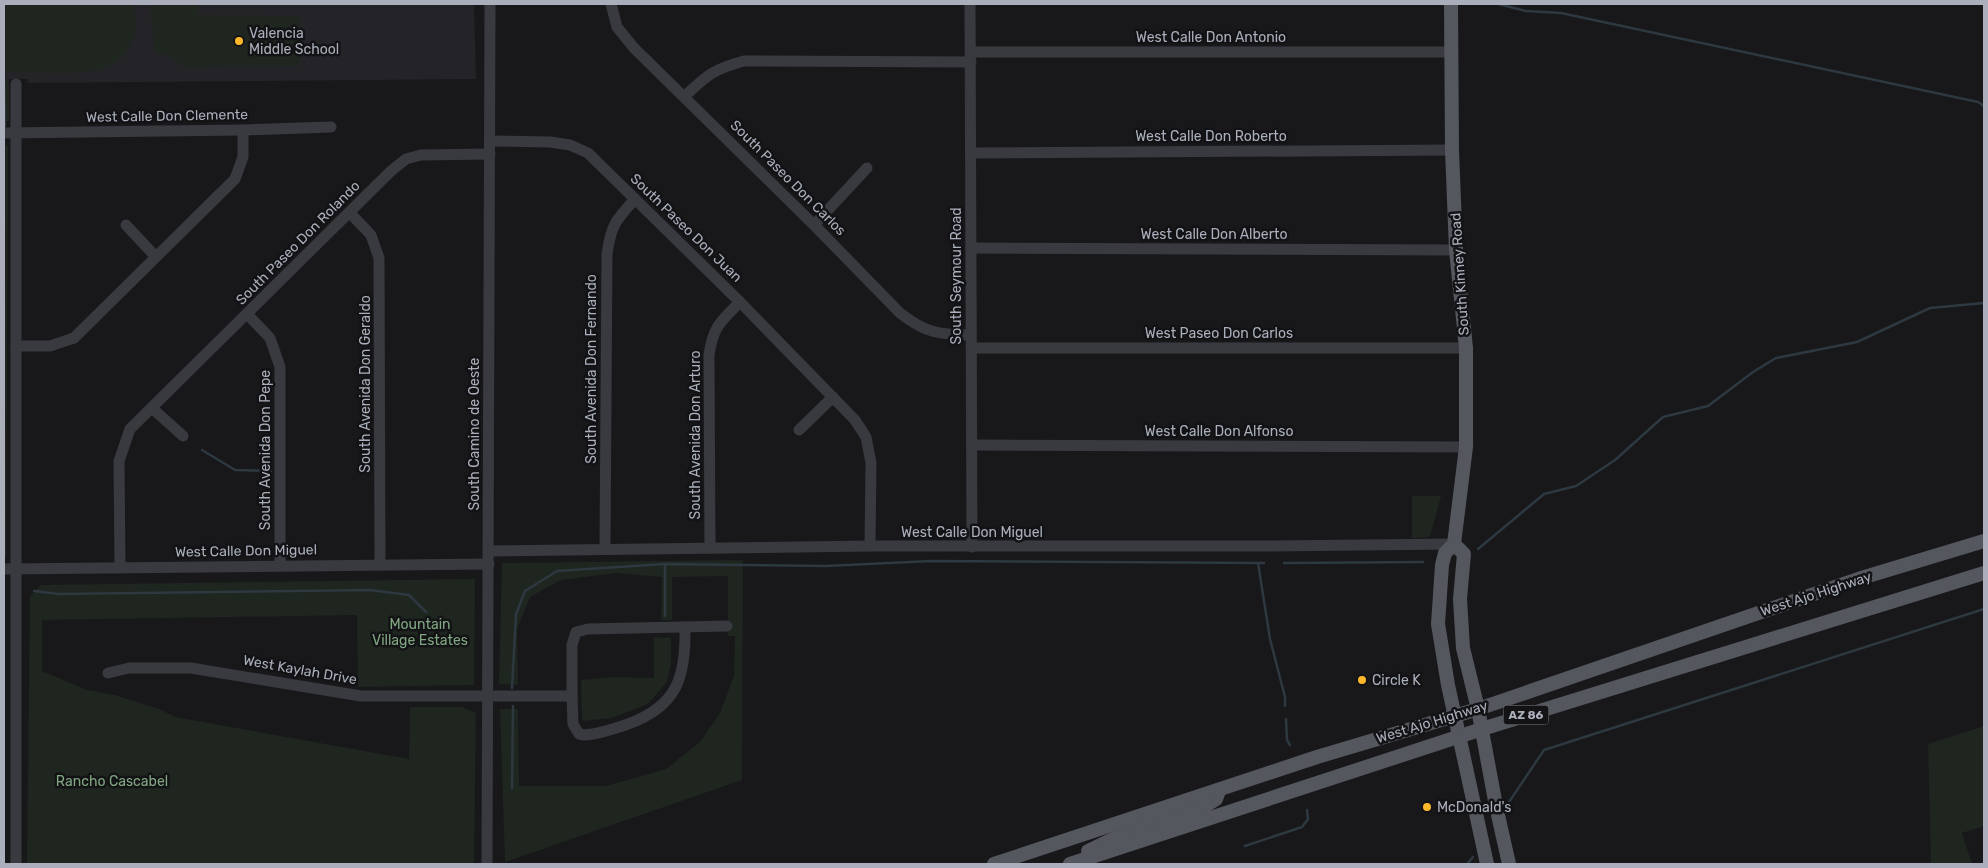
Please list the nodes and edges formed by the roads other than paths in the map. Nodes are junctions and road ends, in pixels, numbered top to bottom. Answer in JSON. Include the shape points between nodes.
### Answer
{"nodes":[{"id":1,"x":490,"y":4,"type":"edge"},
{"id":2,"x":611,"y":4,"type":"edge"},
{"id":3,"x":970,"y":4,"type":"edge"},
{"id":4,"x":1451,"y":4,"type":"edge"},
{"id":5,"x":1452,"y":52,"type":"junction"},
{"id":6,"x":971,"y":57,"type":"junction"},
{"id":7,"x":16,"y":84,"type":"dead end"},
{"id":8,"x":685,"y":96,"type":"junction"},
{"id":9,"x":331,"y":128,"type":"dead end"},
{"id":10,"x":243,"y":130,"type":"junction"},
{"id":11,"x":4,"y":133,"type":"edge"},
{"id":12,"x":17,"y":133,"type":"junction"},
{"id":13,"x":490,"y":141,"type":"junction"},
{"id":14,"x":1452,"y":150,"type":"junction"},
{"id":15,"x":971,"y":153,"type":"junction"},
{"id":16,"x":490,"y":154,"type":"junction"},
{"id":17,"x":867,"y":168,"type":"dead end"},
{"id":18,"x":635,"y":199,"type":"junction"},
{"id":19,"x":350,"y":213,"type":"junction"},
{"id":20,"x":126,"y":225,"type":"dead end"},
{"id":21,"x":814,"y":225,"type":"junction"},
{"id":22,"x":971,"y":248,"type":"junction"},
{"id":23,"x":1456,"y":250,"type":"junction"},
{"id":24,"x":156,"y":257,"type":"junction"},
{"id":25,"x":740,"y":302,"type":"junction"},
{"id":26,"x":247,"y":314,"type":"junction"},
{"id":27,"x":972,"y":335,"type":"junction"},
{"id":28,"x":16,"y":346,"type":"junction"},
{"id":29,"x":972,"y":348,"type":"junction"},
{"id":30,"x":1466,"y":348,"type":"junction"},
{"id":31,"x":833,"y":397,"type":"junction"},
{"id":32,"x":152,"y":408,"type":"junction"},
{"id":33,"x":799,"y":430,"type":"dead end"},
{"id":34,"x":183,"y":436,"type":"dead end"},
{"id":35,"x":972,"y":445,"type":"junction"},
{"id":36,"x":1466,"y":447,"type":"junction"},
{"id":37,"x":1984,"y":542,"type":"edge"},
{"id":38,"x":1454,"y":544,"type":"junction"},
{"id":39,"x":870,"y":546,"type":"junction"},
{"id":40,"x":972,"y":547,"type":"junction"},
{"id":41,"x":605,"y":548,"type":"junction"},
{"id":42,"x":710,"y":548,"type":"junction"},
{"id":43,"x":489,"y":550,"type":"junction"},
{"id":44,"x":489,"y":564,"type":"junction"},
{"id":45,"x":380,"y":565,"type":"junction"},
{"id":46,"x":280,"y":566,"type":"junction"},
{"id":47,"x":120,"y":568,"type":"junction"},
{"id":48,"x":4,"y":569,"type":"edge"},
{"id":49,"x":17,"y":569,"type":"junction"},
{"id":50,"x":1984,"y":573,"type":"edge"},
{"id":51,"x":727,"y":626,"type":"dead end"},
{"id":52,"x":685,"y":627,"type":"junction"},
{"id":53,"x":108,"y":673,"type":"dead end"},
{"id":54,"x":488,"y":696,"type":"junction"},
{"id":55,"x":572,"y":696,"type":"junction"},
{"id":56,"x":1478,"y":709,"type":"junction"},
{"id":57,"x":1454,"y":716,"type":"junction"},
{"id":58,"x":1482,"y":729,"type":"junction"},
{"id":59,"x":1458,"y":737,"type":"junction"},
{"id":60,"x":1218,"y":791,"type":"junction"},
{"id":61,"x":16,"y":864,"type":"edge"},
{"id":62,"x":487,"y":864,"type":"edge"},
{"id":63,"x":994,"y":864,"type":"edge"},
{"id":64,"x":1066,"y":864,"type":"edge"},
{"id":65,"x":1070,"y":864,"type":"edge"},
{"id":66,"x":1487,"y":864,"type":"edge"},
{"id":67,"x":1510,"y":864,"type":"edge"}],
"edges":[{"from":1,"to":13,"type":"street","name":"South Camino de Oeste"},
{"from":2,"to":8,"type":"street","name":"South Paseo Don Carlos","via":[[618,27],[634,48]]},
{"from":3,"to":6,"type":"street","name":"South Seymour Road"},
{"from":4,"to":5,"type":"main road","name":"South Kinney Road"},
{"from":5,"to":6,"type":"street","name":"West Calle Don Antonio"},
{"from":5,"to":14,"type":"main road","name":"South Kinney Road"},
{"from":6,"to":8,"type":"street","name":"West Calle Don Antonio","via":[[744,61],[722,66]]},
{"from":6,"to":15,"type":"street","name":"South Seymour Road"},
{"from":7,"to":12,"type":"street"},
{"from":8,"to":21,"type":"street","name":"South Paseo Don Carlos"},
{"from":9,"to":10,"type":"street","name":"West Calle Don Clemente"},
{"from":10,"to":12,"type":"street","name":"West Calle Don Clemente"},
{"from":10,"to":24,"type":"street","via":[[243,157],[235,179]]},
{"from":11,"to":12,"type":"street","name":"West Calle Don Clemente"},
{"from":12,"to":28,"type":"street"},
{"from":13,"to":16,"type":"street","name":"South Camino de Oeste"},
{"from":13,"to":18,"type":"street","name":"South Paseo Don Juan","via":[[570,145],[588,153]]},
{"from":14,"to":15,"type":"street","name":"West Calle Don Roberto"},
{"from":14,"to":23,"type":"main road","name":"South Kinney Road"},
{"from":15,"to":22,"type":"street","name":"South Seymour Road"},
{"from":16,"to":19,"type":"street","name":"South Paseo Don Rolando","via":[[421,155],[406,159]]},
{"from":16,"to":43,"type":"street","name":"South Camino de Oeste"},
{"from":17,"to":21,"type":"street"},
{"from":18,"to":25,"type":"street","name":"South Paseo Don Juan"},
{"from":18,"to":41,"type":"street","name":"South Avenida Don Fernando","via":[[610,233],[607,254]]},
{"from":19,"to":26,"type":"street","name":"South Paseo Don Rolando"},
{"from":19,"to":45,"type":"street","name":"South Avenida Don Geraldo","via":[[371,236],[379,258]]},
{"from":20,"to":24,"type":"street"},
{"from":21,"to":27,"type":"street","name":"South Paseo Don Carlos","via":[[914,324],[944,335]]},
{"from":22,"to":23,"type":"street","name":"West Calle Don Alberto"},
{"from":22,"to":27,"type":"street","name":"South Seymour Road"},
{"from":23,"to":30,"type":"main road","name":"South Kinney Road"},
{"from":24,"to":28,"type":"street","via":[[74,338],[50,346]]},
{"from":25,"to":31,"type":"street","name":"South Paseo Don Juan"},
{"from":25,"to":42,"type":"street","name":"South Avenida Don Arturo","via":[[719,323],[712,336],[709,356]]},
{"from":26,"to":32,"type":"street","name":"South Paseo Don Rolando"},
{"from":26,"to":46,"type":"street","name":"South Avenida Don Pepe","via":[[270,338],[280,367]]},
{"from":27,"to":29,"type":"street","name":"South Seymour Road"},
{"from":28,"to":49,"type":"street"},
{"from":29,"to":30,"type":"street","name":"West Paseo Don Carlos"},
{"from":29,"to":35,"type":"street","name":"South Seymour Road"},
{"from":30,"to":36,"type":"main road","name":"South Kinney Road"},
{"from":31,"to":33,"type":"street"},
{"from":31,"to":39,"type":"street","name":"South Paseo Don Juan","via":[[866,437],[871,463]]},
{"from":32,"to":34,"type":"street"},
{"from":32,"to":47,"type":"street","name":"South Paseo Don Rolando","via":[[130,429],[119,461]]},
{"from":35,"to":36,"type":"street","name":"West Calle Don Alfonso"},
{"from":35,"to":40,"type":"street","name":"South Seymour Road"},
{"from":36,"to":38,"type":"main road","name":"South Kinney Road"},
{"from":37,"to":56,"type":"main road","name":"West Ajo Highway","number":"AZ 86","via":[[1858,579]]},
{"from":38,"to":40,"type":"street","name":"West Calle Don Miguel"},
{"from":38,"to":56,"type":"main road","via":[[1464,554],[1460,623]]},
{"from":38,"to":57,"type":"main road","name":"South Kinney Road","via":[[1445,553],[1442,565],[1438,624]]},
{"from":39,"to":40,"type":"street","name":"West Calle Don Miguel"},
{"from":39,"to":42,"type":"street","name":"West Calle Don Miguel"},
{"from":41,"to":42,"type":"street","name":"West Calle Don Miguel"},
{"from":41,"to":43,"type":"street","name":"West Calle Don Miguel"},
{"from":43,"to":44,"type":"street","name":"South Camino de Oeste"},
{"from":44,"to":45,"type":"street","name":"West Calle Don Miguel"},
{"from":44,"to":54,"type":"street","name":"South Camino de Oeste"},
{"from":45,"to":46,"type":"street","name":"West Calle Don Miguel"},
{"from":46,"to":47,"type":"street","name":"West Calle Don Miguel"},
{"from":47,"to":49,"type":"street","name":"West Calle Don Miguel"},
{"from":48,"to":49,"type":"street","name":"West Calle Don Miguel"},
{"from":49,"to":61,"type":"street"},
{"from":50,"to":58,"type":"main road","name":"West Ajo Highway","number":"AZ 86"},
{"from":51,"to":52,"type":"street"},
{"from":52,"to":55,"type":"street","via":[[576,632],[572,645]]},
{"from":52,"to":55,"type":"street","via":[[684,666],[678,686],[667,702],[653,713],[614,729],[577,736]]},
{"from":53,"to":54,"type":"street","name":"West Kaylah Drive","via":[[129,668],[191,668],[361,696]]},
{"from":54,"to":55,"type":"street","name":"West Kaylah Drive"},
{"from":54,"to":62,"type":"street","name":"South Camino de Oeste"},
{"from":56,"to":57,"type":"main road","name":"West Ajo Highway","number":"AZ 86"},
{"from":56,"to":58,"type":"main road"},
{"from":57,"to":59,"type":"main road","name":"South Kinney Road"},
{"from":57,"to":60,"type":"main road","name":"West Ajo Highway","number":"AZ 86"},
{"from":58,"to":59,"type":"main road","name":"West Ajo Highway","number":"AZ 86"},
{"from":58,"to":67,"type":"main road"},
{"from":59,"to":65,"type":"main road","name":"West Ajo Highway","number":"AZ 86"},
{"from":59,"to":66,"type":"main road","name":"South Kinney Road"},
{"from":60,"to":63,"type":"main road","name":"West Ajo Highway","number":"AZ 86"},
{"from":60,"to":64,"type":"main road","via":[[1216,799],[1205,806],[1113,839]]}]}
